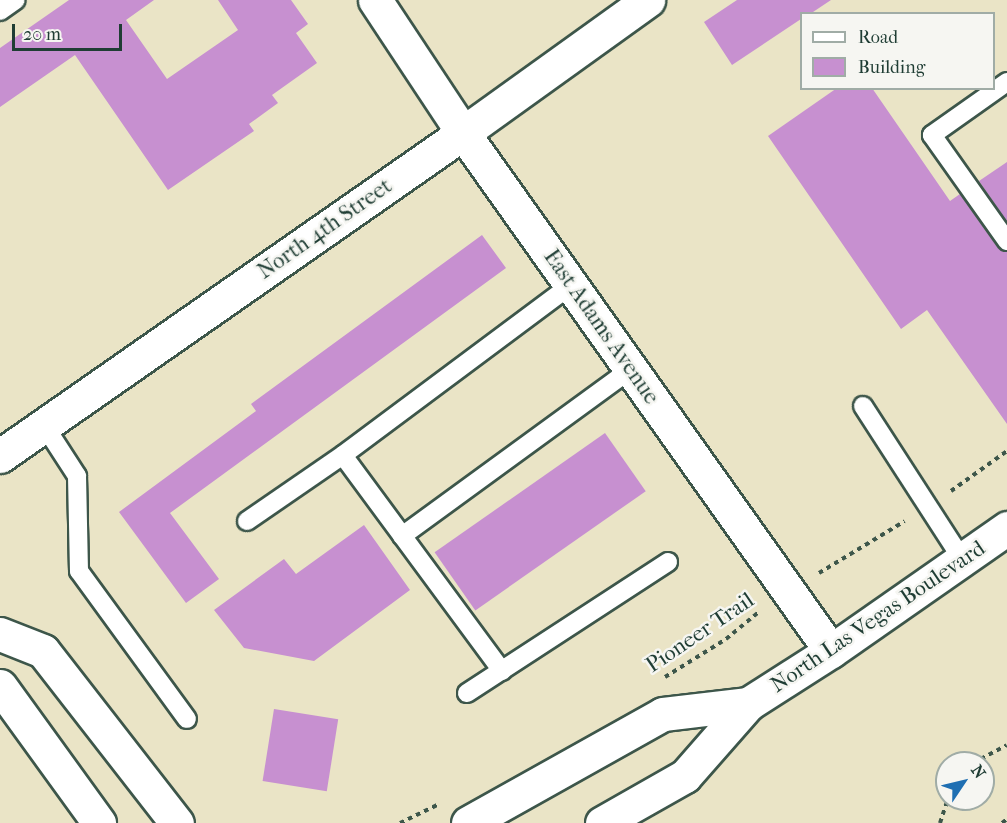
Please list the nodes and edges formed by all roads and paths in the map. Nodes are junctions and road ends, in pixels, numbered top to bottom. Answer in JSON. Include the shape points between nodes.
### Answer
{"nodes":[{"id":1,"x":16,"y":0,"type":"edge"},
{"id":2,"x":375,"y":0,"type":"edge"},
{"id":3,"x":648,"y":0,"type":"edge"},
{"id":4,"x":0,"y":11,"type":"edge"},
{"id":5,"x":1007,"y":82,"type":"edge"},
{"id":6,"x":463,"y":133,"type":"junction"},
{"id":7,"x":1007,"y":241,"type":"edge"},
{"id":8,"x":571,"y":285,"type":"junction"},
{"id":9,"x":631,"y":369,"type":"junction"},
{"id":10,"x":863,"y":406,"type":"dead end"},
{"id":11,"x":44,"y":425,"type":"junction"},
{"id":12,"x":1007,"y":451,"type":"edge"},
{"id":13,"x":343,"y":455,"type":"junction"},
{"id":14,"x":0,"y":456,"type":"edge"},
{"id":15,"x":929,"y":507,"type":"junction"},
{"id":16,"x":247,"y":521,"type":"dead end"},
{"id":17,"x":1007,"y":528,"type":"edge"},
{"id":18,"x":402,"y":536,"type":"junction"},
{"id":19,"x":962,"y":559,"type":"junction"},
{"id":20,"x":668,"y":561,"type":"dead end"},
{"id":21,"x":790,"y":594,"type":"junction"},
{"id":22,"x":0,"y":634,"type":"edge"},
{"id":23,"x":831,"y":651,"type":"junction"},
{"id":24,"x":502,"y":671,"type":"junction"},
{"id":25,"x":659,"y":681,"type":"dead end"},
{"id":26,"x":0,"y":686,"type":"edge"},
{"id":27,"x":467,"y":693,"type":"dead end"},
{"id":28,"x":748,"y":704,"type":"junction"},
{"id":29,"x":187,"y":720,"type":"dead end"},
{"id":30,"x":458,"y":811,"type":"edge"},
{"id":31,"x":1007,"y":819,"type":"edge"},
{"id":32,"x":99,"y":823,"type":"edge"},
{"id":33,"x":177,"y":823,"type":"edge"},
{"id":34,"x":400,"y":823,"type":"edge"},
{"id":35,"x":602,"y":823,"type":"edge"},
{"id":36,"x":1002,"y":823,"type":"edge"}],
"edges":[{"from":1,"to":4,"type":"lane"},
{"from":2,"to":6,"type":"street","name":"East Adams Avenue"},
{"from":3,"to":6,"type":"street","name":"North 4th Street"},
{"from":5,"to":7,"type":"lane","via":[[932,135]]},
{"from":6,"to":8,"type":"street","name":"East Adams Avenue"},
{"from":6,"to":11,"type":"street","name":"North 4th Street"},
{"from":8,"to":9,"type":"street","name":"East Adams Avenue"},
{"from":8,"to":13,"type":"lane"},
{"from":9,"to":18,"type":"lane"},
{"from":9,"to":21,"type":"street","name":"East Adams Avenue"},
{"from":10,"to":15,"type":"lane"},
{"from":11,"to":14,"type":"street","name":"North 4th Street"},
{"from":11,"to":29,"type":"lane","via":[[77,476],[79,571]]},
{"from":12,"to":15,"type":"path","name":"Pioneer Trail"},
{"from":13,"to":16,"type":"lane"},
{"from":13,"to":18,"type":"lane"},
{"from":15,"to":19,"type":"lane"},
{"from":15,"to":21,"type":"path","name":"Pioneer Trail"},
{"from":17,"to":19,"type":"street","name":"North Las Vegas Boulevard"},
{"from":18,"to":24,"type":"lane"},
{"from":19,"to":23,"type":"street","name":"North Las Vegas Boulevard"},
{"from":20,"to":24,"type":"lane"},
{"from":21,"to":23,"type":"street","name":"East Adams Avenue"},
{"from":21,"to":25,"type":"path","name":"Pioneer Trail"},
{"from":22,"to":33,"type":"street","via":[[43,651]]},
{"from":23,"to":28,"type":"street","name":"North Las Vegas Boulevard"},
{"from":24,"to":27,"type":"lane"},
{"from":26,"to":32,"type":"street"},
{"from":28,"to":30,"type":"street","name":"North Las Vegas Boulevard","via":[[663,714]]},
{"from":28,"to":35,"type":"street","name":"North Las Vegas Boulevard","via":[[685,776]]},
{"from":30,"to":34,"type":"path"},
{"from":31,"to":36,"type":"path"}]}
